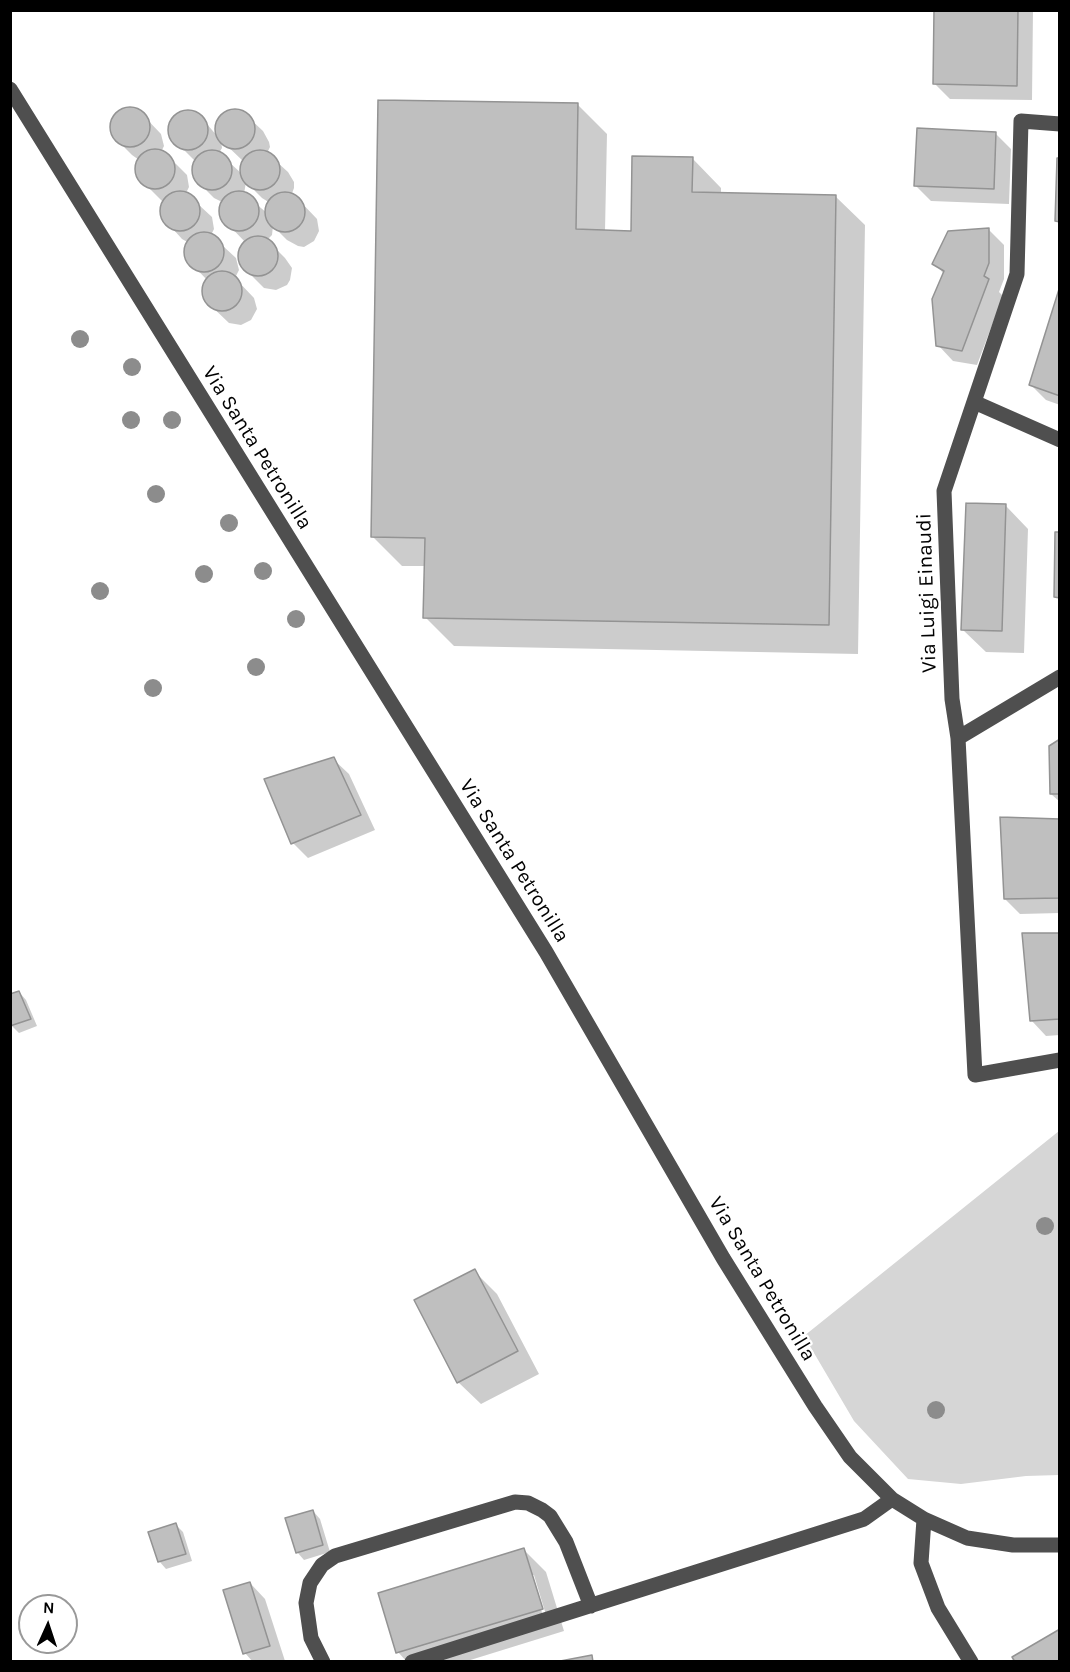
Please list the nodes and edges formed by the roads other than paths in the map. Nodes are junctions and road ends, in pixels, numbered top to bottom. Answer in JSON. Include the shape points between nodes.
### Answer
{"nodes":[{"id":1,"x":10,"y":89,"type":"edge"},
{"id":2,"x":1059,"y":124,"type":"edge"},
{"id":3,"x":974,"y":402,"type":"junction"},
{"id":4,"x":1059,"y":440,"type":"edge"},
{"id":5,"x":1059,"y":677,"type":"edge"},
{"id":6,"x":958,"y":738,"type":"junction"},
{"id":7,"x":1059,"y":1060,"type":"edge"},
{"id":8,"x":892,"y":1499,"type":"junction"},
{"id":9,"x":924,"y":1519,"type":"junction"},
{"id":10,"x":1059,"y":1545,"type":"edge"},
{"id":11,"x":591,"y":1606,"type":"junction"},
{"id":12,"x":323,"y":1662,"type":"edge"},
{"id":13,"x":412,"y":1662,"type":"edge"},
{"id":14,"x":971,"y":1662,"type":"edge"}],
"edges":[{"from":1,"to":8,"type":"street","name":"Via Santa Petronilla","via":[[546,952],[723,1258],[815,1406],[850,1457]]},
{"from":2,"to":3,"type":"street","name":"Via Luigi Einaudi","via":[[1021,121],[1017,274]]},
{"from":3,"to":4,"type":"street"},
{"from":3,"to":6,"type":"street","name":"Via Luigi Einaudi","via":[[944,491],[952,699]]},
{"from":5,"to":6,"type":"street"},
{"from":6,"to":7,"type":"street","name":"Via Luigi Einaudi","via":[[975,1075]]},
{"from":8,"to":9,"type":"street","name":"Via Santa Petronilla"},
{"from":8,"to":11,"type":"street","via":[[864,1519]]},
{"from":9,"to":10,"type":"street","name":"Via Santa Petronilla","via":[[968,1538],[1013,1545]]},
{"from":9,"to":14,"type":"street","via":[[921,1563],[938,1608]]},
{"from":11,"to":12,"type":"street","via":[[567,1542],[550,1516],[528,1503],[515,1502],[335,1556],[322,1564],[309,1583],[306,1604],[311,1638]]},
{"from":11,"to":13,"type":"street"}]}
